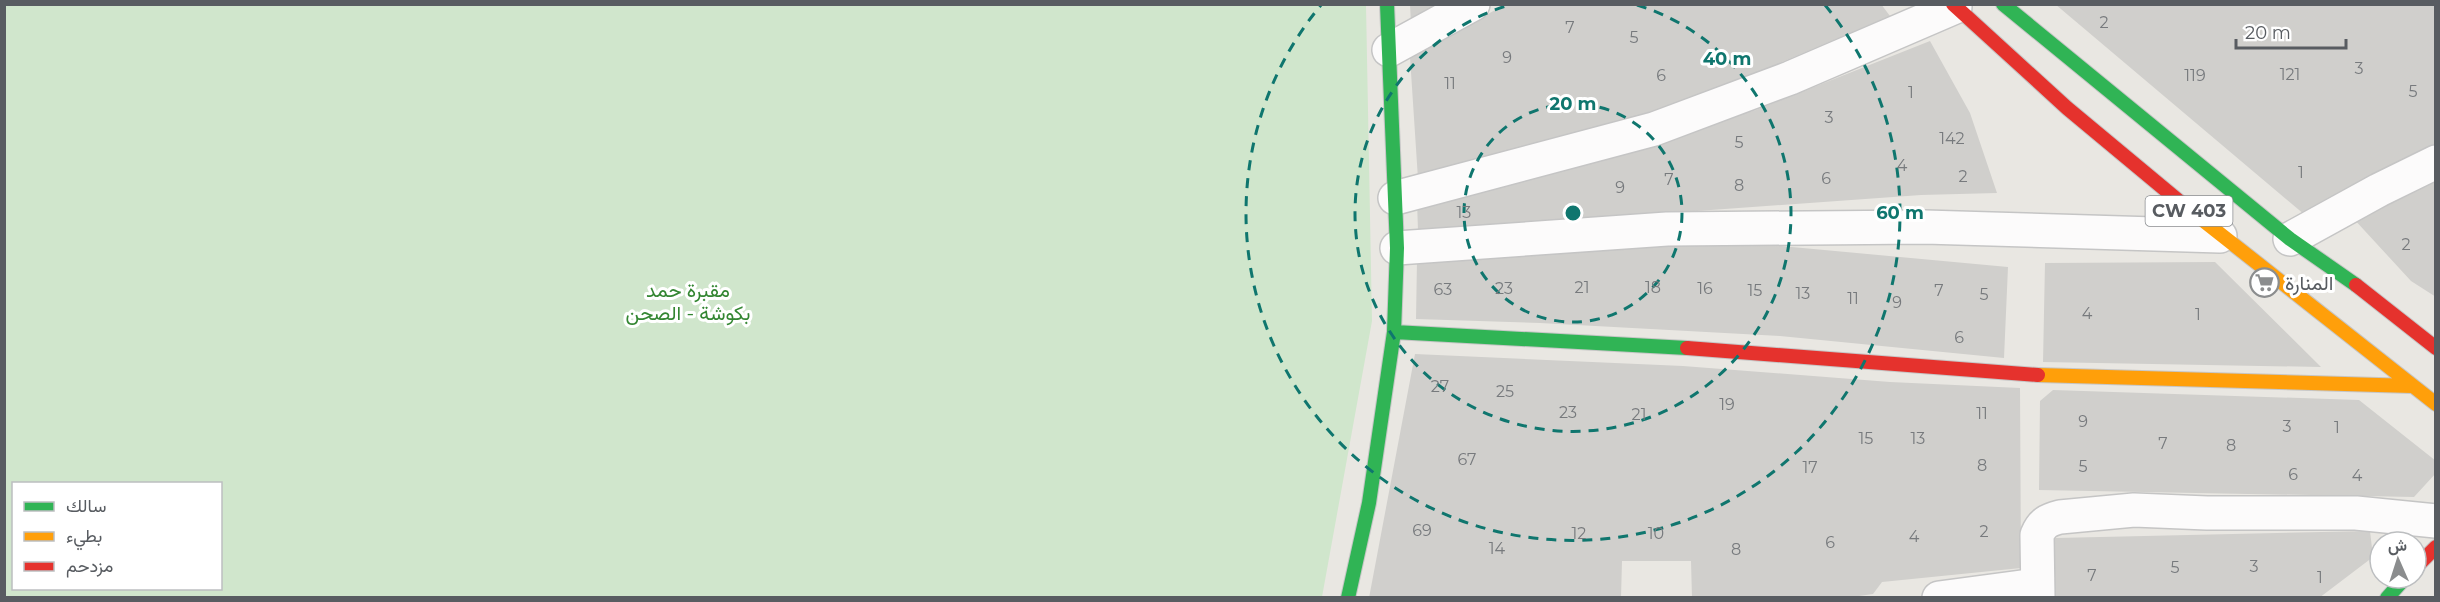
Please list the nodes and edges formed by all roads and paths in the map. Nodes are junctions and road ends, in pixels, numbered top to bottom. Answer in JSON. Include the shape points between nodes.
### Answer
{"nodes":[{"id":1,"x":1387,"y":4,"type":"edge"},
{"id":2,"x":1473,"y":4,"type":"edge"},
{"id":3,"x":2003,"y":4,"type":"edge"},
{"id":4,"x":1954,"y":6,"type":"edge"},
{"id":5,"x":1389,"y":50,"type":"junction"},
{"id":6,"x":2436,"y":162,"type":"edge"},
{"id":7,"x":1395,"y":198,"type":"junction"},
{"id":8,"x":2220,"y":236,"type":"junction"},
{"id":9,"x":2290,"y":239,"type":"junction"},
{"id":10,"x":1397,"y":248,"type":"junction"},
{"id":11,"x":1394,"y":332,"type":"junction"},
{"id":12,"x":2436,"y":348,"type":"edge"},
{"id":13,"x":2412,"y":386,"type":"junction"},
{"id":14,"x":2436,"y":404,"type":"edge"},
{"id":15,"x":2436,"y":521,"type":"edge"},
{"id":16,"x":2038,"y":591,"type":"edge"},
{"id":17,"x":1348,"y":597,"type":"edge"},
{"id":18,"x":1939,"y":597,"type":"edge"}],
"edges":[{"from":1,"to":5,"type":"street"},
{"from":2,"to":5,"type":"street"},
{"from":3,"to":9,"type":"street","number":"CW 403"},
{"from":4,"to":7,"type":"street","via":[[1790,78],[1654,129]]},
{"from":4,"to":8,"type":"street","number":"CW 403","via":[[2067,108]]},
{"from":5,"to":7,"type":"street"},
{"from":6,"to":9,"type":"street"},
{"from":7,"to":10,"type":"street"},
{"from":8,"to":10,"type":"street","via":[[1924,227],[1667,229]]},
{"from":8,"to":13,"type":"street","number":"CW 403"},
{"from":9,"to":12,"type":"street","number":"CW 403"},
{"from":10,"to":11,"type":"street"},
{"from":11,"to":13,"type":"street","via":[[1710,350],[2027,375]]},
{"from":11,"to":17,"type":"street","via":[[1369,503]]},
{"from":13,"to":14,"type":"street","number":"CW 403"},
{"from":15,"to":16,"type":"street","via":[[2356,513],[2134,510],[2060,517],[2040,526],[2037,535]]},
{"from":16,"to":18,"type":"street"}]}
